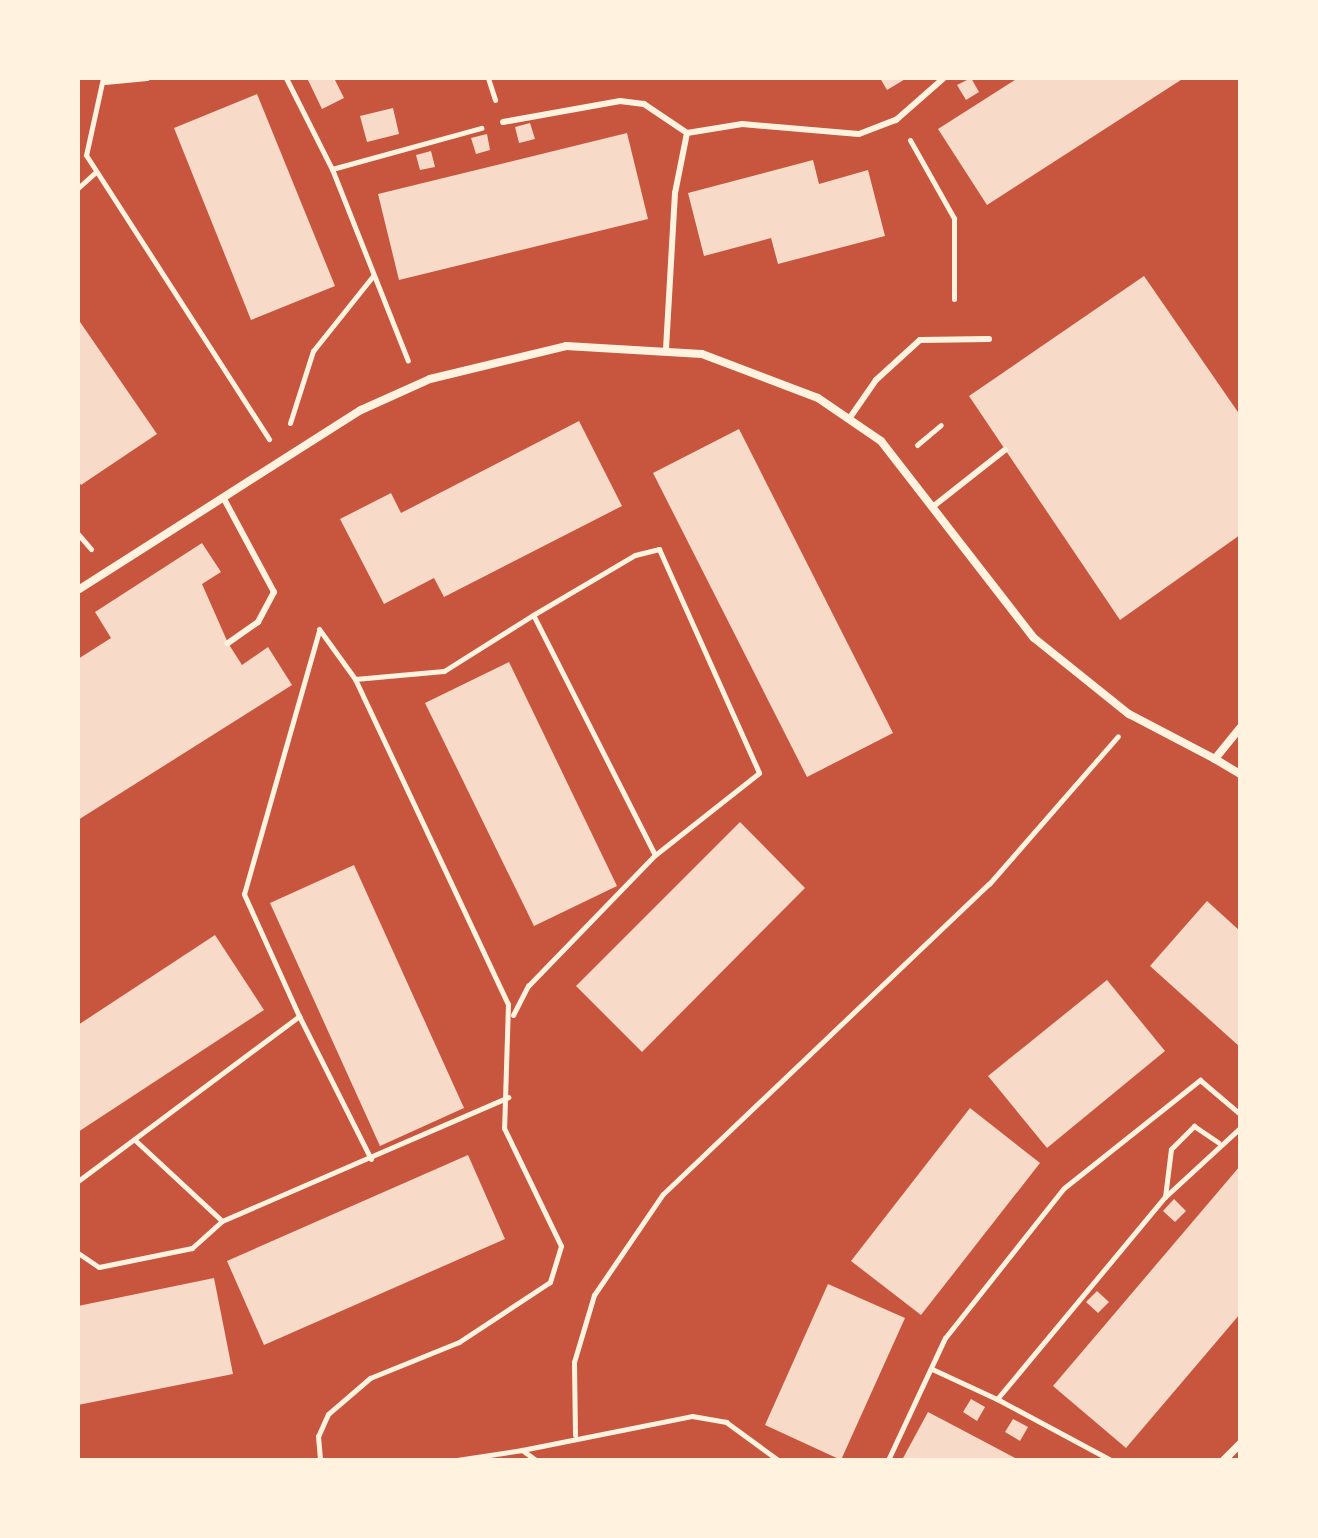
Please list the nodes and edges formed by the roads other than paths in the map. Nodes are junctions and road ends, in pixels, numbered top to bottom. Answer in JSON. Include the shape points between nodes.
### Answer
{"nodes":[{"id":1,"x":944,"y":78,"type":"edge"},
{"id":2,"x":503,"y":122,"type":"road end"},
{"id":3,"x":687,"y":133,"type":"junction"},
{"id":4,"x":989,"y":339,"type":"dead end"},
{"id":5,"x":666,"y":349,"type":"junction"},
{"id":6,"x":849,"y":419,"type":"junction"},
{"id":7,"x":1005,"y":450,"type":"dead end"},
{"id":8,"x":223,"y":497,"type":"junction"},
{"id":9,"x":935,"y":505,"type":"junction"},
{"id":10,"x":78,"y":590,"type":"edge"},
{"id":11,"x":228,"y":643,"type":"dead end"},
{"id":12,"x":1240,"y":728,"type":"edge"},
{"id":13,"x":1215,"y":759,"type":"junction"},
{"id":14,"x":1240,"y":774,"type":"edge"},
{"id":15,"x":1240,"y":1444,"type":"edge"},
{"id":16,"x":1224,"y":1460,"type":"edge"}],
"edges":[{"from":1,"to":3,"type":"lane","via":[[896,120],[859,134],[742,124]]},
{"from":2,"to":3,"type":"lane","via":[[620,101],[666,114]]},
{"from":3,"to":5,"type":"lane","via":[[675,193]]},
{"from":4,"to":6,"type":"lane","via":[[920,340],[876,380]]},
{"from":5,"to":6,"type":"street","via":[[750,369]]},
{"from":5,"to":8,"type":"street","via":[[566,346],[430,379],[361,410]]},
{"from":6,"to":9,"type":"street","via":[[881,441]]},
{"from":7,"to":9,"type":"lane"},
{"from":8,"to":10,"type":"street"},
{"from":8,"to":11,"type":"lane","via":[[274,592],[258,622]]},
{"from":9,"to":13,"type":"street","via":[[1034,638],[1129,714]]},
{"from":12,"to":13,"type":"street"},
{"from":13,"to":14,"type":"street"},
{"from":15,"to":16,"type":"street"}]}
